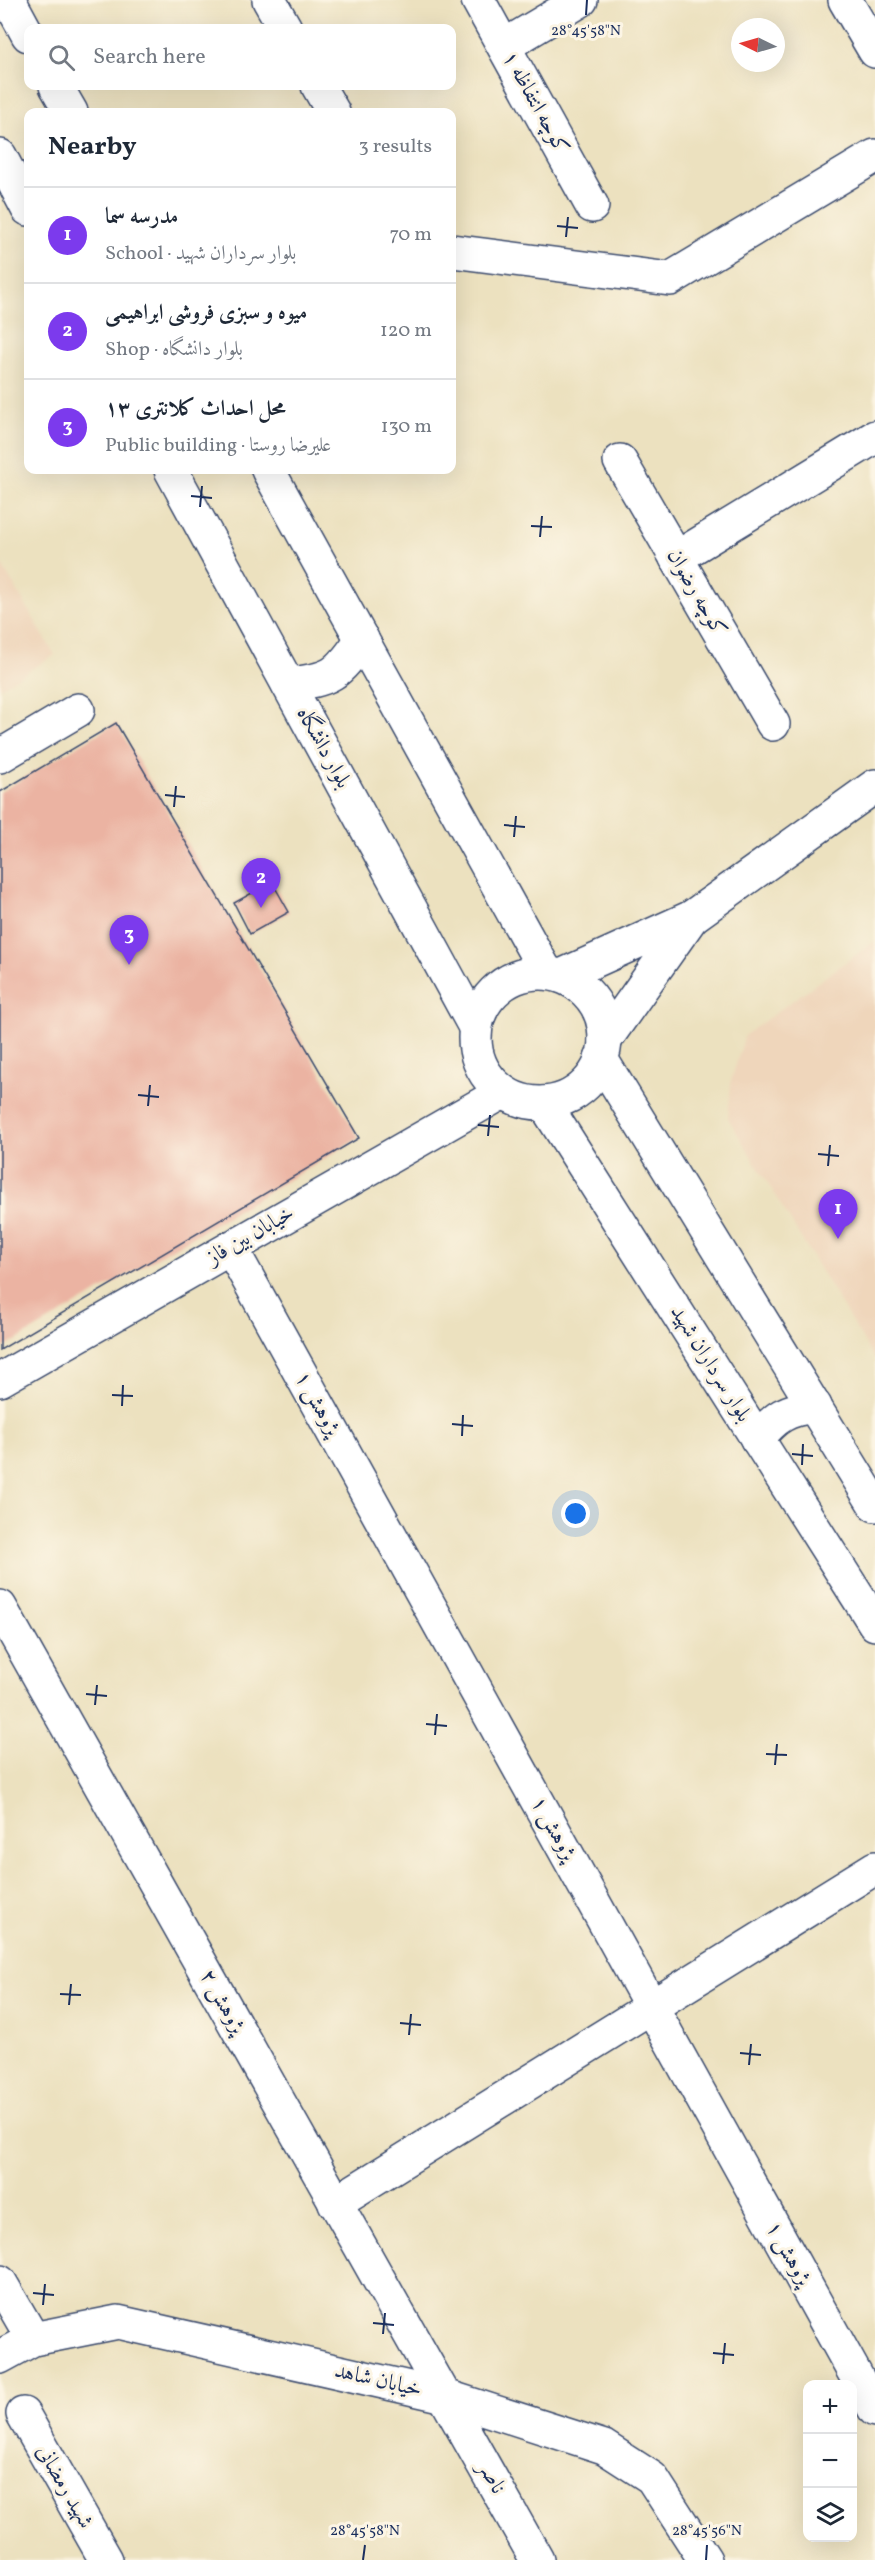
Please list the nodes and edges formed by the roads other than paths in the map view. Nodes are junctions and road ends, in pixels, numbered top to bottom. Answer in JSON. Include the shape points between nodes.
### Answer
{"nodes":[{"id":1,"x":9,"y":0,"type":"edge"},
{"id":2,"x":269,"y":0,"type":"edge"},
{"id":3,"x":478,"y":0,"type":"edge"},
{"id":4,"x":581,"y":0,"type":"edge"},
{"id":5,"x":845,"y":0,"type":"edge"},
{"id":6,"x":283,"y":24,"type":"edge"},
{"id":7,"x":24,"y":28,"type":"edge"},
{"id":8,"x":504,"y":46,"type":"junction"},
{"id":9,"x":875,"y":51,"type":"edge"},
{"id":10,"x":58,"y":90,"type":"edge"},
{"id":11,"x":320,"y":90,"type":"edge"},
{"id":12,"x":69,"y":108,"type":"edge"},
{"id":13,"x":331,"y":108,"type":"edge"},
{"id":14,"x":0,"y":156,"type":"edge"},
{"id":15,"x":875,"y":156,"type":"edge"},
{"id":16,"x":24,"y":201,"type":"edge"},
{"id":17,"x":592,"y":206,"type":"dead end"},
{"id":18,"x":456,"y":252,"type":"edge"},
{"id":19,"x":875,"y":437,"type":"edge"},
{"id":20,"x":620,"y":461,"type":"dead end"},
{"id":21,"x":173,"y":474,"type":"edge"},
{"id":22,"x":270,"y":474,"type":"edge"},
{"id":23,"x":676,"y":558,"type":"junction"},
{"id":24,"x":362,"y":639,"type":"junction"},
{"id":25,"x":288,"y":684,"type":"junction"},
{"id":26,"x":78,"y":711,"type":"dead end"},
{"id":27,"x":773,"y":724,"type":"dead end"},
{"id":28,"x":0,"y":756,"type":"edge"},
{"id":29,"x":875,"y":786,"type":"edge"},
{"id":30,"x":692,"y":917,"type":"junction"},
{"id":31,"x":554,"y":974,"type":"junction"},
{"id":32,"x":475,"y":1027,"type":"junction"},
{"id":33,"x":603,"y":1050,"type":"junction"},
{"id":34,"x":503,"y":1092,"type":"junction"},
{"id":35,"x":544,"y":1103,"type":"junction"},
{"id":36,"x":231,"y":1248,"type":"junction"},
{"id":37,"x":0,"y":1380,"type":"edge"},
{"id":38,"x":814,"y":1406,"type":"junction"},
{"id":39,"x":757,"y":1439,"type":"junction"},
{"id":40,"x":875,"y":1504,"type":"edge"},
{"id":41,"x":0,"y":1607,"type":"edge"},
{"id":42,"x":875,"y":1624,"type":"edge"},
{"id":43,"x":875,"y":1868,"type":"edge"},
{"id":44,"x":652,"y":2007,"type":"junction"},
{"id":45,"x":335,"y":2203,"type":"junction"},
{"id":46,"x":0,"y":2282,"type":"edge"},
{"id":47,"x":33,"y":2339,"type":"junction"},
{"id":48,"x":0,"y":2357,"type":"edge"},
{"id":49,"x":445,"y":2396,"type":"junction"},
{"id":50,"x":875,"y":2410,"type":"edge"},
{"id":51,"x":23,"y":2414,"type":"dead end"},
{"id":52,"x":106,"y":2560,"type":"edge"},
{"id":53,"x":537,"y":2560,"type":"edge"},
{"id":54,"x":705,"y":2560,"type":"edge"}],
"edges":[{"from":1,"to":7,"type":"street"},
{"from":2,"to":6,"type":"street"},
{"from":3,"to":8,"type":"street","name":"کوچه انتفاظه ۱"},
{"from":4,"to":8,"type":"street"},
{"from":5,"to":9,"type":"street"},
{"from":8,"to":17,"type":"street","name":"کوچه انتفاظه ۱"},
{"from":10,"to":12,"type":"street"},
{"from":11,"to":13,"type":"street"},
{"from":14,"to":16,"type":"street"},
{"from":15,"to":18,"type":"street","via":[[670,279]]},
{"from":19,"to":23,"type":"street"},
{"from":20,"to":23,"type":"street","name":"کوچه رضوان"},
{"from":21,"to":25,"type":"street","name":"بلوار دانشگاه"},
{"from":22,"to":24,"type":"street"},
{"from":23,"to":27,"type":"street","name":"کوچه رضوان"},
{"from":24,"to":25,"type":"street","via":[[345,665],[319,681]]},
{"from":24,"to":31,"type":"street"},
{"from":25,"to":32,"type":"street","name":"بلوار دانشگاه"},
{"from":26,"to":28,"type":"street"},
{"from":29,"to":30,"type":"street"},
{"from":30,"to":31,"type":"street"},
{"from":30,"to":33,"type":"street"},
{"from":31,"to":32,"type":"street","via":[[522,974],[500,985],[483,1004]]},
{"from":31,"to":33,"type":"street","via":[[576,983],[598,1008],[604,1023]]},
{"from":32,"to":34,"type":"street","via":[[479,1064]]},
{"from":33,"to":35,"type":"street","via":[[595,1073],[573,1094]]},
{"from":33,"to":38,"type":"street"},
{"from":34,"to":35,"type":"street","via":[[522,1101]]},
{"from":34,"to":36,"type":"street","name":"خیابان بین فاز"},
{"from":35,"to":39,"type":"street","name":"بلوار سرداران شهید"},
{"from":36,"to":37,"type":"street","name":"خیابان بین فاز"},
{"from":36,"to":44,"type":"street","name":"پژوهش ۱"},
{"from":38,"to":39,"type":"street","via":[[792,1409],[772,1421]]},
{"from":38,"to":40,"type":"street"},
{"from":39,"to":42,"type":"street","name":"بلوار سرداران شهید"},
{"from":41,"to":45,"type":"street","name":"پژوهش ۲"},
{"from":43,"to":44,"type":"street"},
{"from":44,"to":45,"type":"street"},
{"from":44,"to":50,"type":"street","name":"پژوهش ۱"},
{"from":45,"to":49,"type":"street","name":"پژوهش ۲"},
{"from":46,"to":47,"type":"street"},
{"from":47,"to":48,"type":"street","name":"خیابان شاهد"},
{"from":47,"to":49,"type":"street","name":"خیابان شاهد","via":[[118,2322]]},
{"from":49,"to":53,"type":"street","name":"ناصر"},
{"from":49,"to":54,"type":"street","name":"خیابان شاهد","via":[[604,2447],[652,2478]]},
{"from":51,"to":52,"type":"street","name":"شهید رمضانی"}]}
